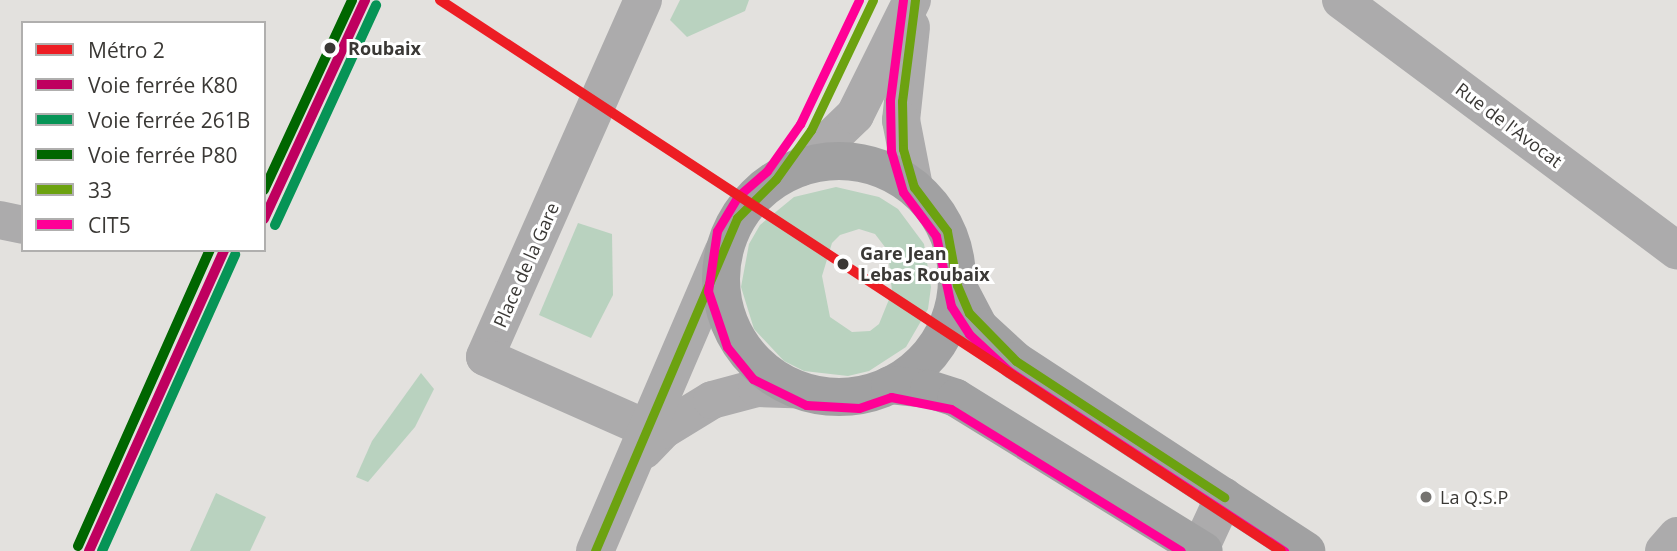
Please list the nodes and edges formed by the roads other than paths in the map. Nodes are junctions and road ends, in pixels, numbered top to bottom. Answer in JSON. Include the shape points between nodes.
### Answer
{"nodes":[{"id":1,"x":643,"y":0,"type":"edge"},
{"id":2,"x":913,"y":0,"type":"edge"},
{"id":3,"x":1341,"y":0,"type":"edge"},
{"id":4,"x":801,"y":167,"type":"junction"},
{"id":5,"x":914,"y":187,"type":"junction"},
{"id":6,"x":0,"y":220,"type":"edge"},
{"id":7,"x":21,"y":225,"type":"edge"},
{"id":8,"x":1677,"y":250,"type":"edge"},
{"id":9,"x":723,"y":252,"type":"junction"},
{"id":10,"x":957,"y":285,"type":"junction"},
{"id":11,"x":890,"y":385,"type":"junction"},
{"id":12,"x":793,"y":389,"type":"junction"},
{"id":13,"x":647,"y":442,"type":"junction"},
{"id":14,"x":1224,"y":497,"type":"junction"},
{"id":15,"x":1677,"y":536,"type":"edge"},
{"id":16,"x":1201,"y":550,"type":"edge"},
{"id":17,"x":595,"y":551,"type":"edge"},
{"id":18,"x":1306,"y":551,"type":"edge"},
{"id":19,"x":1664,"y":551,"type":"edge"}],
"edges":[{"from":1,"to":13,"type":"street","name":"Place de la Gare","via":[[485,357]]},
{"from":2,"to":4,"type":"street","via":[[855,115]]},
{"from":2,"to":5,"type":"street","via":[[901,120]]},
{"from":3,"to":8,"type":"street","name":"Rue de l'Avocat"},
{"from":4,"to":5,"type":"main road","via":[[860,162]]},
{"from":4,"to":9,"type":"main road","via":[[776,179],[748,203]]},
{"from":5,"to":10,"type":"main road","via":[[947,231]]},
{"from":6,"to":7,"type":"street"},
{"from":9,"to":12,"type":"main road","via":[[720,289],[738,341],[761,369]]},
{"from":9,"to":13,"type":"street"},
{"from":10,"to":11,"type":"main road","via":[[952,316],[938,344],[917,369]]},
{"from":10,"to":14,"type":"main road","via":[[979,327],[1016,361]]},
{"from":11,"to":12,"type":"main road","via":[[842,398]]},
{"from":11,"to":16,"type":"main road","via":[[929,389],[956,398]]},
{"from":12,"to":13,"type":"street","via":[[757,388],[729,394]]},
{"from":13,"to":17,"type":"street"},
{"from":14,"to":16,"type":"street"},
{"from":14,"to":18,"type":"main road"},
{"from":15,"to":19,"type":"street"}]}
